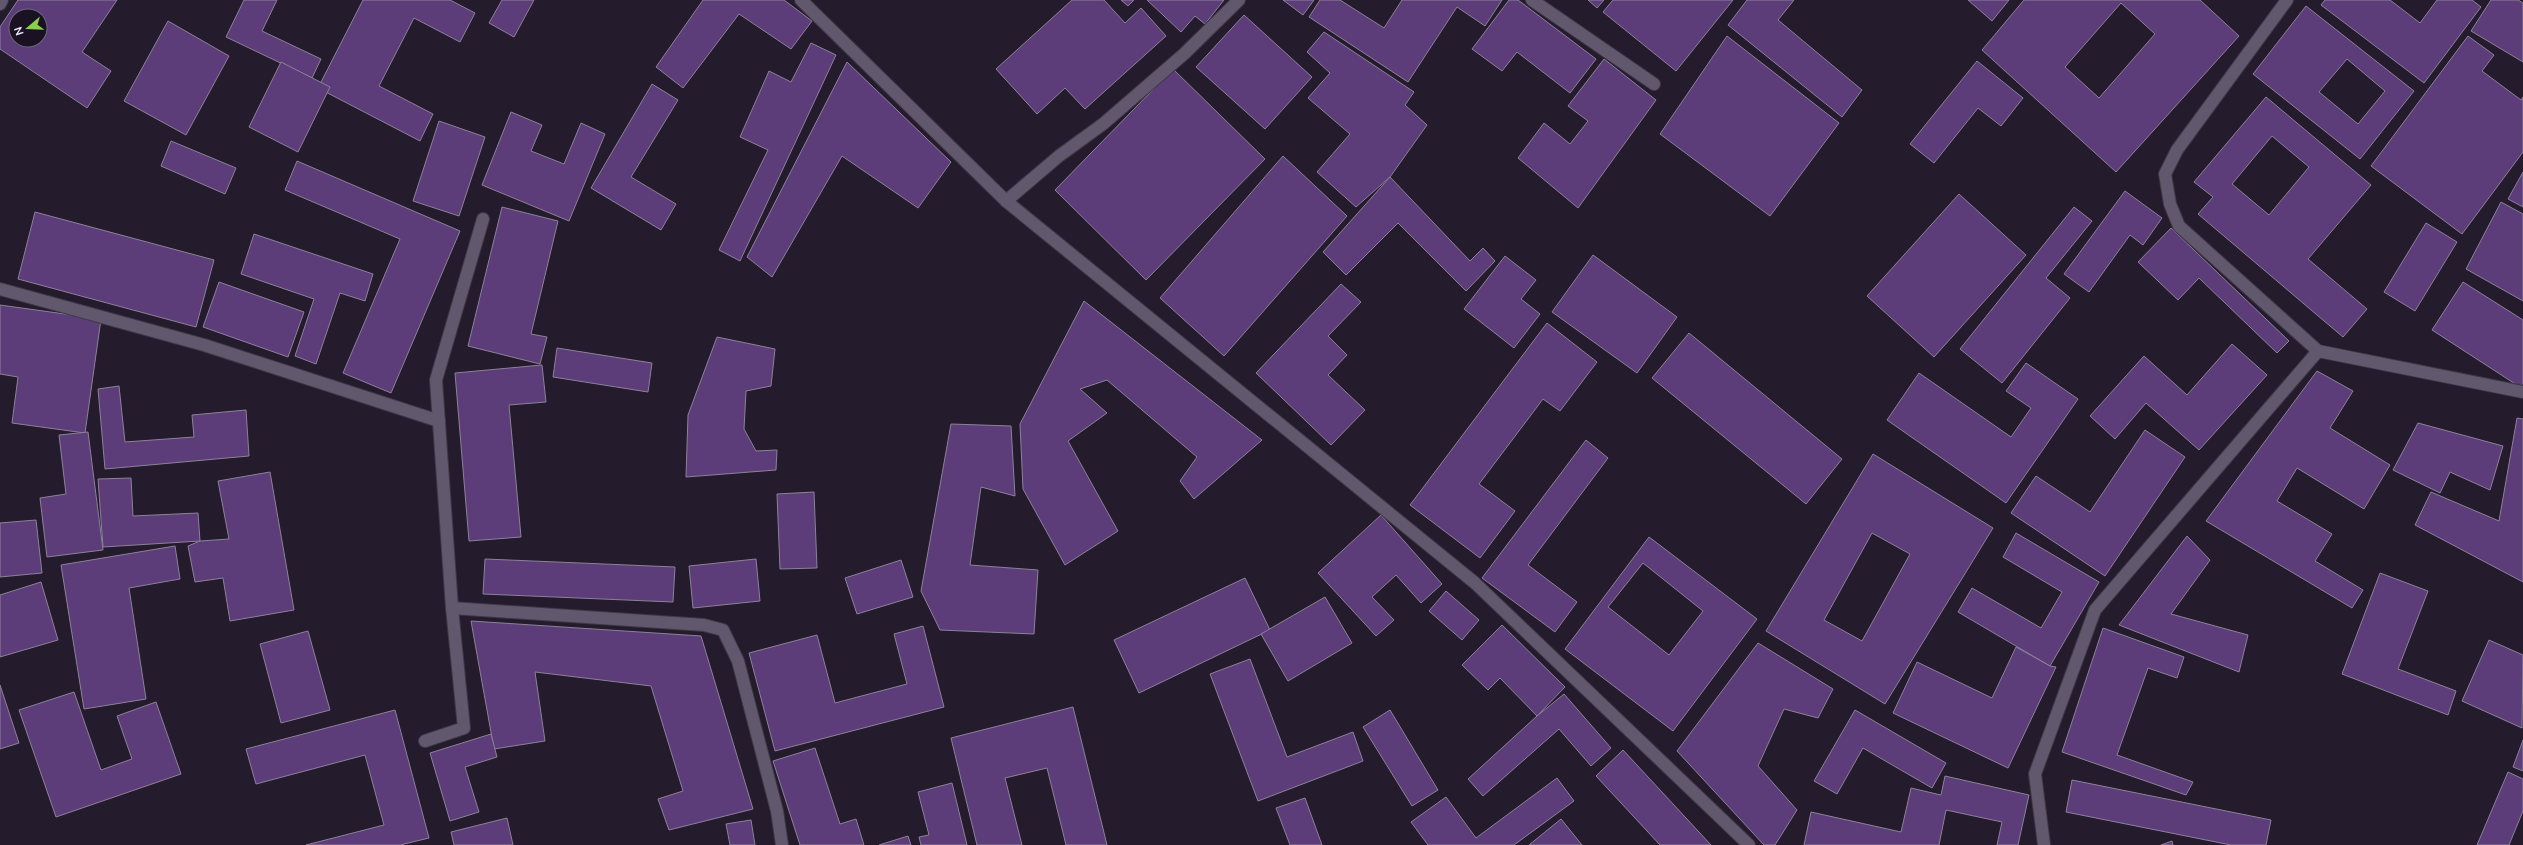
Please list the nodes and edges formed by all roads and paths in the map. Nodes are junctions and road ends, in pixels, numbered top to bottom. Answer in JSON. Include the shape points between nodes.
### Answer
{"nodes":[{"id":1,"x":2,"y":0,"type":"edge"},
{"id":2,"x":801,"y":0,"type":"edge"},
{"id":3,"x":1240,"y":0,"type":"edge"},
{"id":4,"x":1532,"y":0,"type":"edge"},
{"id":5,"x":2287,"y":0,"type":"edge"},
{"id":6,"x":0,"y":4,"type":"edge"},
{"id":7,"x":1654,"y":84,"type":"dead end"},
{"id":8,"x":1006,"y":201,"type":"junction"},
{"id":9,"x":483,"y":219,"type":"dead end"},
{"id":10,"x":0,"y":290,"type":"edge"},
{"id":11,"x":2318,"y":351,"type":"junction"},
{"id":12,"x":2523,"y":392,"type":"edge"},
{"id":13,"x":439,"y":421,"type":"junction"},
{"id":14,"x":452,"y":608,"type":"junction"},
{"id":15,"x":425,"y":741,"type":"dead end"},
{"id":16,"x":782,"y":845,"type":"edge"},
{"id":17,"x":1749,"y":845,"type":"edge"},
{"id":18,"x":2044,"y":845,"type":"edge"}],
"edges":[{"from":1,"to":6,"type":"street"},
{"from":2,"to":8,"type":"street"},
{"from":3,"to":8,"type":"street","via":[[1184,54],[1126,104]]},
{"from":4,"to":7,"type":"street"},
{"from":5,"to":11,"type":"street","via":[[2177,150],[2165,174],[2170,204],[2179,226]]},
{"from":8,"to":17,"type":"street","via":[[1475,582]]},
{"from":9,"to":13,"type":"street","via":[[436,380]]},
{"from":10,"to":13,"type":"street","via":[[204,345]]},
{"from":11,"to":12,"type":"street"},
{"from":11,"to":18,"type":"street","via":[[2096,610],[2035,774]]},
{"from":13,"to":14,"type":"street"},
{"from":14,"to":15,"type":"street","via":[[464,728]]},
{"from":14,"to":16,"type":"street","via":[[704,625],[723,630],[738,661],[777,811]]}]}
